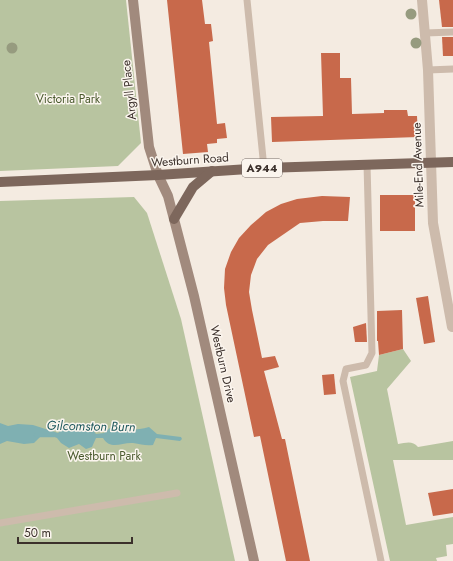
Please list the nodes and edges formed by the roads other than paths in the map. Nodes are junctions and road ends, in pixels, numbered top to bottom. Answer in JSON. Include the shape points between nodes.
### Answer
{"nodes":[{"id":1,"x":133,"y":0,"type":"edge"},
{"id":2,"x":247,"y":0,"type":"edge"},
{"id":3,"x":422,"y":0,"type":"edge"},
{"id":4,"x":453,"y":32,"type":"edge"},
{"id":5,"x":425,"y":34,"type":"junction"},
{"id":6,"x":453,"y":68,"type":"edge"},
{"id":7,"x":428,"y":70,"type":"junction"},
{"id":8,"x":431,"y":162,"type":"junction"},
{"id":9,"x":453,"y":162,"type":"edge"},
{"id":10,"x":367,"y":164,"type":"junction"},
{"id":11,"x":264,"y":168,"type":"junction"},
{"id":12,"x":212,"y":171,"type":"junction"},
{"id":13,"x":158,"y":175,"type":"junction"},
{"id":14,"x":0,"y":182,"type":"edge"},
{"id":15,"x":174,"y":219,"type":"junction"},
{"id":16,"x":453,"y":329,"type":"edge"},
{"id":17,"x":177,"y":493,"type":"dead end"},
{"id":18,"x":0,"y":523,"type":"edge"},
{"id":19,"x":254,"y":561,"type":"edge"},
{"id":20,"x":381,"y":561,"type":"edge"}],
"edges":[{"from":1,"to":13,"type":"street","name":"Argyll Place","via":[[149,147]]},
{"from":2,"to":11,"type":"lane"},
{"from":3,"to":5,"type":"street","name":"Mile-End Avenue"},
{"from":4,"to":5,"type":"lane"},
{"from":5,"to":7,"type":"street","name":"Mile-End Avenue"},
{"from":6,"to":7,"type":"lane"},
{"from":7,"to":8,"type":"street","name":"Mile-End Avenue"},
{"from":8,"to":9,"type":"main road","name":"Westburn Road","number":"A944"},
{"from":8,"to":10,"type":"main road","name":"Westburn Road","number":"A944"},
{"from":8,"to":16,"type":"street","name":"Mile-End Avenue","via":[[434,224]]},
{"from":10,"to":11,"type":"main road","name":"Westburn Road","number":"A944"},
{"from":10,"to":20,"type":"lane","via":[[372,353],[366,365],[346,369],[343,381]]},
{"from":11,"to":12,"type":"main road","name":"Westburn Road","number":"A944"},
{"from":12,"to":13,"type":"main road","name":"Westburn Road","number":"A944"},
{"from":12,"to":15,"type":"main road","via":[[193,187]]},
{"from":13,"to":14,"type":"main road","name":"Westburn Road","number":"A944"},
{"from":13,"to":15,"type":"street","name":"Westburn Drive","via":[[168,196]]},
{"from":15,"to":19,"type":"street","name":"Westburn Drive"},
{"from":17,"to":18,"type":"lane"}]}
